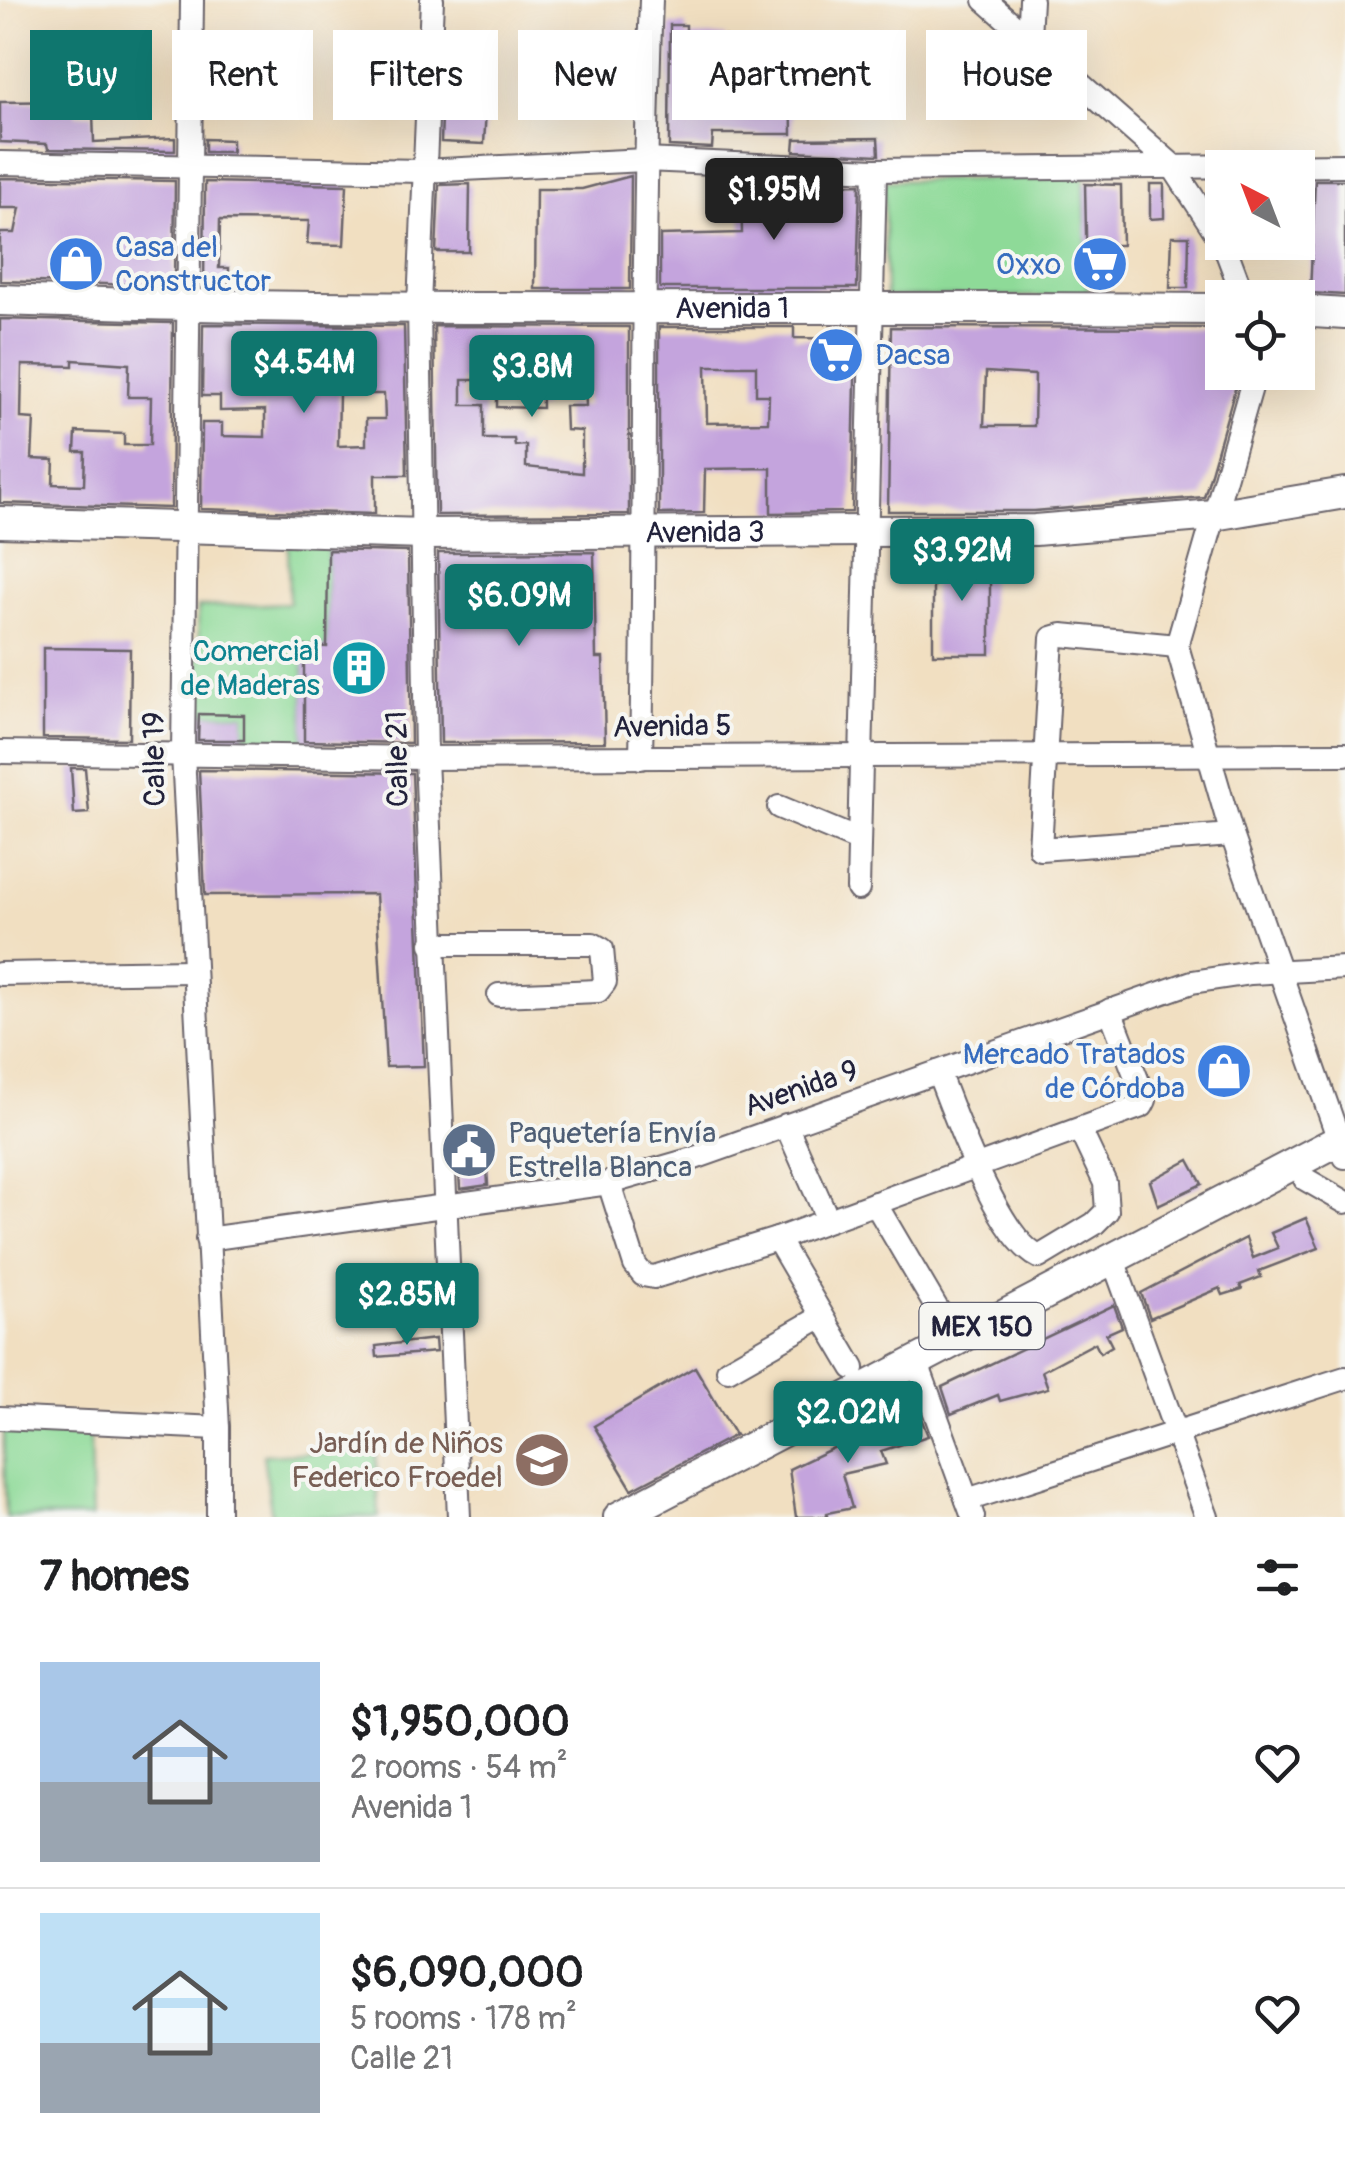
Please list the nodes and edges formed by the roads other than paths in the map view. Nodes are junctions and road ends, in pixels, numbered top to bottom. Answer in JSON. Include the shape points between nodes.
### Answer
{"nodes":[{"id":1,"x":192,"y":0,"type":"edge"},
{"id":2,"x":432,"y":0,"type":"edge"},
{"id":3,"x":651,"y":0,"type":"edge"},
{"id":4,"x":984,"y":0,"type":"edge"},
{"id":5,"x":1031,"y":0,"type":"edge"},
{"id":6,"x":1022,"y":30,"type":"edge"},
{"id":7,"x":1029,"y":30,"type":"edge"},
{"id":8,"x":1087,"y":88,"type":"edge"},
{"id":9,"x":645,"y":160,"type":"junction"},
{"id":10,"x":0,"y":163,"type":"edge"},
{"id":11,"x":1171,"y":164,"type":"junction"},
{"id":12,"x":1345,"y":165,"type":"edge"},
{"id":13,"x":188,"y":166,"type":"junction"},
{"id":14,"x":875,"y":170,"type":"junction"},
{"id":15,"x":422,"y":171,"type":"junction"},
{"id":16,"x":1205,"y":215,"type":"edge"},
{"id":17,"x":0,"y":300,"type":"edge"},
{"id":18,"x":188,"y":306,"type":"junction"},
{"id":19,"x":419,"y":306,"type":"junction"},
{"id":20,"x":870,"y":306,"type":"junction"},
{"id":21,"x":1205,"y":309,"type":"edge"},
{"id":22,"x":648,"y":311,"type":"junction"},
{"id":23,"x":1315,"y":313,"type":"edge"},
{"id":24,"x":1345,"y":314,"type":"edge"},
{"id":25,"x":1246,"y":390,"type":"edge"},
{"id":26,"x":1345,"y":494,"type":"edge"},
{"id":27,"x":1214,"y":515,"type":"junction"},
{"id":28,"x":0,"y":522,"type":"edge"},
{"id":29,"x":184,"y":528,"type":"junction"},
{"id":30,"x":866,"y":530,"type":"junction"},
{"id":31,"x":424,"y":534,"type":"junction"},
{"id":32,"x":646,"y":534,"type":"junction"},
{"id":33,"x":1176,"y":646,"type":"junction"},
{"id":34,"x":0,"y":752,"type":"edge"},
{"id":35,"x":860,"y":752,"type":"junction"},
{"id":36,"x":183,"y":754,"type":"junction"},
{"id":37,"x":1207,"y":754,"type":"junction"},
{"id":38,"x":1345,"y":754,"type":"edge"},
{"id":39,"x":1043,"y":756,"type":"junction"},
{"id":40,"x":426,"y":758,"type":"junction"},
{"id":41,"x":642,"y":758,"type":"junction"},
{"id":42,"x":780,"y":808,"type":"dead end"},
{"id":43,"x":1232,"y":835,"type":"junction"},
{"id":44,"x":858,"y":840,"type":"junction"},
{"id":45,"x":858,"y":889,"type":"dead end"},
{"id":46,"x":432,"y":944,"type":"junction"},
{"id":47,"x":1345,"y":968,"type":"edge"},
{"id":48,"x":191,"y":971,"type":"junction"},
{"id":49,"x":1283,"y":971,"type":"junction"},
{"id":50,"x":0,"y":974,"type":"edge"},
{"id":51,"x":498,"y":994,"type":"dead end"},
{"id":52,"x":1110,"y":1010,"type":"junction"},
{"id":53,"x":938,"y":1072,"type":"junction"},
{"id":54,"x":786,"y":1124,"type":"junction"},
{"id":55,"x":1080,"y":1130,"type":"junction"},
{"id":56,"x":1343,"y":1148,"type":"edge"},
{"id":57,"x":976,"y":1167,"type":"junction"},
{"id":58,"x":1305,"y":1179,"type":"junction"},
{"id":59,"x":609,"y":1183,"type":"junction"},
{"id":60,"x":1345,"y":1202,"type":"edge"},
{"id":61,"x":444,"y":1203,"type":"junction"},
{"id":62,"x":875,"y":1203,"type":"junction"},
{"id":63,"x":828,"y":1220,"type":"junction"},
{"id":64,"x":777,"y":1239,"type":"junction"},
{"id":65,"x":207,"y":1240,"type":"junction"},
{"id":66,"x":1116,"y":1266,"type":"junction"},
{"id":67,"x":940,"y":1312,"type":"dead end"},
{"id":68,"x":821,"y":1317,"type":"junction"},
{"id":69,"x":853,"y":1368,"type":"dead end"},
{"id":70,"x":728,"y":1370,"type":"dead end"},
{"id":71,"x":921,"y":1374,"type":"junction"},
{"id":72,"x":1345,"y":1378,"type":"edge"},
{"id":73,"x":0,"y":1418,"type":"edge"},
{"id":74,"x":218,"y":1428,"type":"junction"},
{"id":75,"x":1177,"y":1434,"type":"junction"},
{"id":76,"x":699,"y":1485,"type":"junction"},
{"id":77,"x":970,"y":1508,"type":"edge"},
{"id":78,"x":218,"y":1517,"type":"edge"},
{"id":79,"x":458,"y":1517,"type":"edge"},
{"id":80,"x":619,"y":1517,"type":"edge"},
{"id":81,"x":658,"y":1517,"type":"edge"},
{"id":82,"x":1207,"y":1517,"type":"edge"}],
"edges":[{"from":1,"to":13,"type":"street","name":"Calle 19"},
{"from":2,"to":15,"type":"street","name":"Calle 21"},
{"from":3,"to":9,"type":"street"},
{"from":4,"to":6,"type":"street"},
{"from":5,"to":7,"type":"street"},
{"from":8,"to":11,"type":"street"},
{"from":9,"to":14,"type":"street"},
{"from":9,"to":15,"type":"street"},
{"from":9,"to":22,"type":"street"},
{"from":10,"to":13,"type":"street"},
{"from":11,"to":12,"type":"street"},
{"from":11,"to":14,"type":"street"},
{"from":11,"to":16,"type":"street"},
{"from":13,"to":15,"type":"street"},
{"from":13,"to":18,"type":"street","name":"Calle 19"},
{"from":14,"to":20,"type":"street"},
{"from":15,"to":19,"type":"street","name":"Calle 21"},
{"from":17,"to":18,"type":"main road","name":"Avenida 1"},
{"from":18,"to":19,"type":"main road","name":"Avenida 1"},
{"from":18,"to":29,"type":"street","name":"Calle 19"},
{"from":19,"to":22,"type":"main road","name":"Avenida 1"},
{"from":19,"to":31,"type":"street","name":"Calle 21"},
{"from":20,"to":21,"type":"main road","name":"Avenida 1"},
{"from":20,"to":22,"type":"main road","name":"Avenida 1"},
{"from":20,"to":30,"type":"street"},
{"from":22,"to":32,"type":"street"},
{"from":23,"to":24,"type":"main road"},
{"from":25,"to":27,"type":"street"},
{"from":26,"to":27,"type":"main road","name":"Avenida 3"},
{"from":27,"to":30,"type":"main road","name":"Avenida 3","via":[[1035,530]]},
{"from":27,"to":33,"type":"street"},
{"from":28,"to":29,"type":"main road","name":"Avenida 3"},
{"from":29,"to":31,"type":"main road","name":"Avenida 3"},
{"from":29,"to":36,"type":"street","name":"Calle 19"},
{"from":30,"to":32,"type":"main road","name":"Avenida 3"},
{"from":30,"to":35,"type":"street"},
{"from":31,"to":32,"type":"main road","name":"Avenida 3"},
{"from":31,"to":40,"type":"street","name":"Calle 21"},
{"from":32,"to":41,"type":"street"},
{"from":33,"to":37,"type":"street"},
{"from":33,"to":39,"type":"street","via":[[1052,638]]},
{"from":34,"to":36,"type":"street","name":"Avenida 5"},
{"from":35,"to":39,"type":"street","name":"Avenida 5"},
{"from":35,"to":41,"type":"street","name":"Avenida 5"},
{"from":35,"to":44,"type":"street"},
{"from":36,"to":40,"type":"street","name":"Avenida 5"},
{"from":36,"to":48,"type":"street","name":"Calle 19"},
{"from":37,"to":38,"type":"street","name":"Avenida 5"},
{"from":37,"to":39,"type":"street","name":"Avenida 5"},
{"from":37,"to":43,"type":"street"},
{"from":39,"to":43,"type":"street","via":[[1040,849]]},
{"from":40,"to":41,"type":"street","name":"Avenida 5"},
{"from":40,"to":46,"type":"street","name":"Calle 21"},
{"from":42,"to":44,"type":"street"},
{"from":43,"to":49,"type":"street"},
{"from":44,"to":45,"type":"street"},
{"from":46,"to":51,"type":"street","via":[[602,949],[604,982],[598,992]]},
{"from":46,"to":61,"type":"street","name":"Calle 21"},
{"from":47,"to":49,"type":"street","name":"Avenida 9"},
{"from":48,"to":50,"type":"street"},
{"from":48,"to":65,"type":"street","name":"Calle 19"},
{"from":49,"to":52,"type":"street","name":"Avenida 9","via":[[1192,982]]},
{"from":49,"to":56,"type":"street"},
{"from":52,"to":53,"type":"street","name":"Avenida 9"},
{"from":52,"to":55,"type":"street","via":[[1145,1100]]},
{"from":53,"to":54,"type":"street","name":"Avenida 9"},
{"from":53,"to":57,"type":"street"},
{"from":54,"to":59,"type":"street","name":"Avenida 9"},
{"from":54,"to":63,"type":"street"},
{"from":55,"to":57,"type":"street"},
{"from":55,"to":57,"type":"street","via":[[1106,1183],[1108,1206],[1094,1224],[1046,1255],[1025,1247]]},
{"from":56,"to":58,"type":"main road","number":"MEX 150"},
{"from":56,"to":66,"type":"main road","number":"MEX 150"},
{"from":57,"to":62,"type":"street"},
{"from":58,"to":60,"type":"street"},
{"from":58,"to":66,"type":"main road","number":"MEX 150"},
{"from":59,"to":61,"type":"street","name":"Avenida 9"},
{"from":59,"to":64,"type":"street","via":[[635,1265],[648,1276]]},
{"from":61,"to":65,"type":"street","name":"Avenida 9"},
{"from":61,"to":79,"type":"street","name":"Calle 21"},
{"from":62,"to":63,"type":"street"},
{"from":62,"to":67,"type":"street"},
{"from":63,"to":64,"type":"street"},
{"from":64,"to":68,"type":"street"},
{"from":65,"to":74,"type":"street","name":"Calle 19"},
{"from":66,"to":71,"type":"main road","number":"MEX 150"},
{"from":66,"to":75,"type":"street"},
{"from":66,"to":76,"type":"main road","number":"MEX 150"},
{"from":68,"to":69,"type":"street"},
{"from":68,"to":70,"type":"street"},
{"from":71,"to":76,"type":"main road","number":"MEX 150"},
{"from":71,"to":77,"type":"street"},
{"from":72,"to":75,"type":"street"},
{"from":73,"to":74,"type":"street"},
{"from":74,"to":78,"type":"street","name":"Calle 19"},
{"from":75,"to":77,"type":"street"},
{"from":75,"to":82,"type":"street"},
{"from":76,"to":80,"type":"main road","number":"MEX 150"},
{"from":76,"to":81,"type":"main road","number":"MEX 150"}]}
